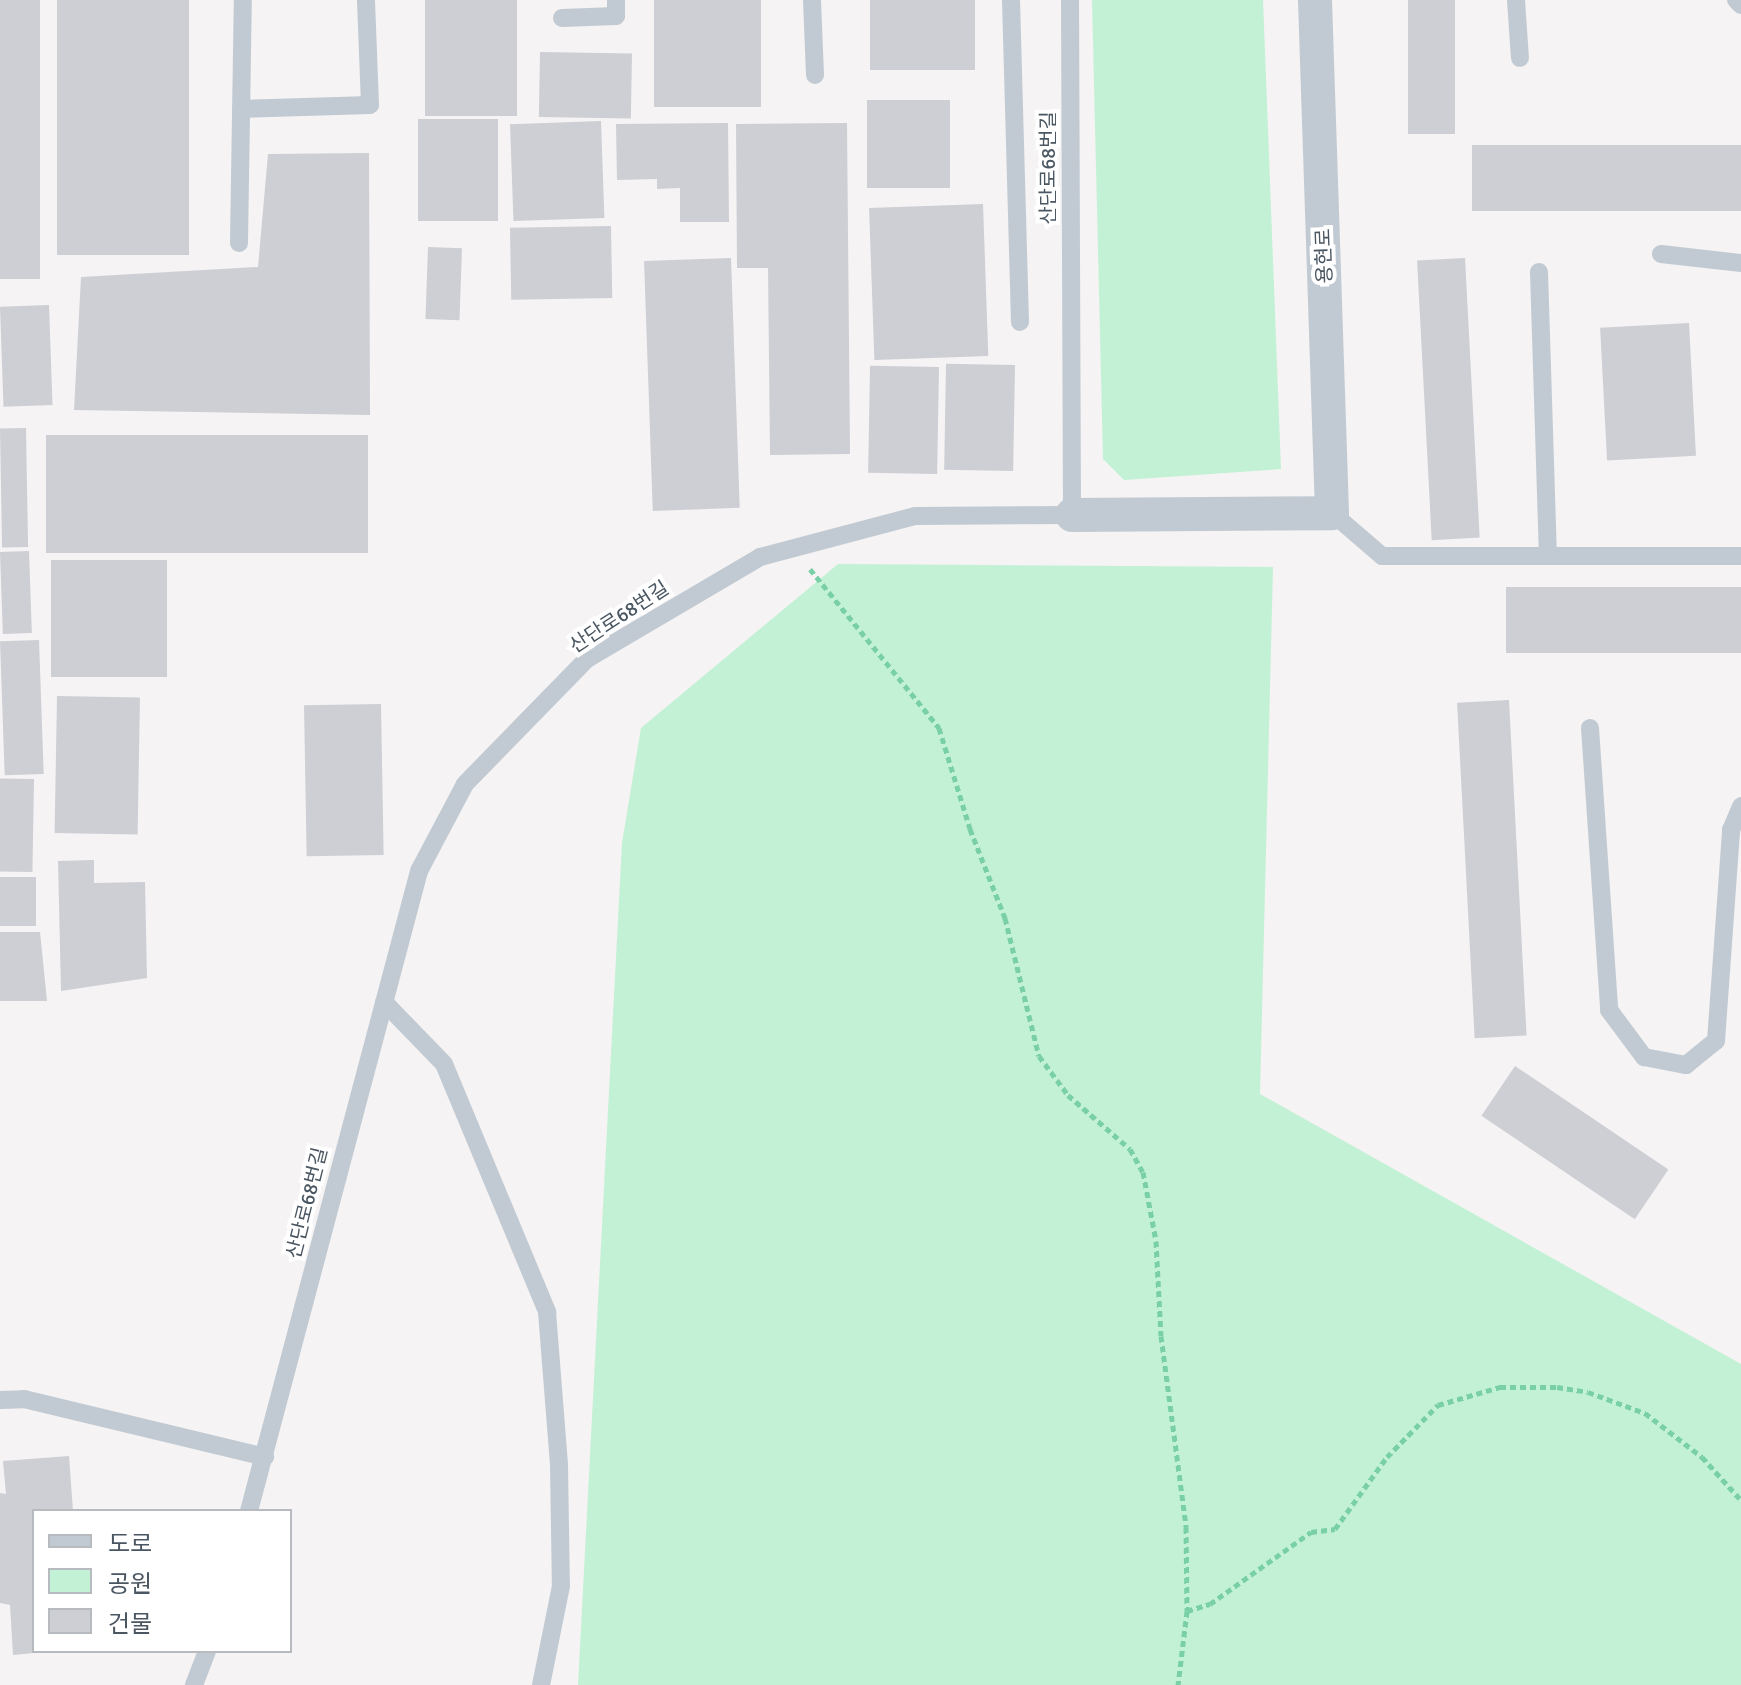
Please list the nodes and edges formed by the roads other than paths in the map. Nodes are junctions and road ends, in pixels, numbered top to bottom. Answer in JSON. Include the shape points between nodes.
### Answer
{"nodes":[{"id":1,"x":243,"y":0,"type":"edge"},
{"id":2,"x":366,"y":0,"type":"edge"},
{"id":3,"x":616,"y":0,"type":"edge"},
{"id":4,"x":812,"y":0,"type":"edge"},
{"id":5,"x":1011,"y":0,"type":"edge"},
{"id":6,"x":1070,"y":0,"type":"edge"},
{"id":7,"x":1315,"y":0,"type":"edge"},
{"id":8,"x":1516,"y":0,"type":"edge"},
{"id":9,"x":1736,"y":0,"type":"edge"},
{"id":10,"x":1741,"y":5,"type":"edge"},
{"id":11,"x":562,"y":18,"type":"dead end"},
{"id":12,"x":1520,"y":58,"type":"dead end"},
{"id":13,"x":815,"y":75,"type":"dead end"},
{"id":14,"x":241,"y":109,"type":"junction"},
{"id":15,"x":239,"y":243,"type":"dead end"},
{"id":16,"x":1661,"y":254,"type":"dead end"},
{"id":17,"x":1741,"y":263,"type":"edge"},
{"id":18,"x":1539,"y":272,"type":"dead end"},
{"id":19,"x":1020,"y":322,"type":"dead end"},
{"id":20,"x":1332,"y":513,"type":"junction"},
{"id":21,"x":1072,"y":515,"type":"junction"},
{"id":22,"x":1548,"y":554,"type":"junction"},
{"id":23,"x":1741,"y":556,"type":"edge"},
{"id":24,"x":1590,"y":728,"type":"dead end"},
{"id":25,"x":1741,"y":806,"type":"edge"},
{"id":26,"x":384,"y":1002,"type":"junction"},
{"id":27,"x":0,"y":1400,"type":"edge"},
{"id":28,"x":265,"y":1457,"type":"junction"},
{"id":29,"x":250,"y":1509,"type":"edge"},
{"id":30,"x":206,"y":1653,"type":"edge"},
{"id":31,"x":194,"y":1685,"type":"edge"},
{"id":32,"x":541,"y":1685,"type":"edge"}],
"edges":[{"from":1,"to":14,"type":"lane"},
{"from":2,"to":14,"type":"lane","via":[[370,105]]},
{"from":3,"to":11,"type":"lane","via":[[616,16]]},
{"from":4,"to":13,"type":"lane"},
{"from":5,"to":19,"type":"lane"},
{"from":6,"to":21,"type":"lane","name":"산단로68번길"},
{"from":7,"to":20,"type":"street","name":"용현로"},
{"from":8,"to":12,"type":"lane"},
{"from":9,"to":10,"type":"lane"},
{"from":14,"to":15,"type":"lane"},
{"from":16,"to":17,"type":"lane"},
{"from":18,"to":22,"type":"lane"},
{"from":20,"to":21,"type":"street"},
{"from":20,"to":22,"type":"lane","via":[[1382,556]]},
{"from":21,"to":26,"type":"lane","name":"산단로68번길","via":[[915,516],[760,557],[587,659],[465,784],[419,871]]},
{"from":22,"to":23,"type":"lane"},
{"from":24,"to":25,"type":"lane","via":[[1609,1010],[1644,1057],[1686,1065],[1716,1041],[1731,830]]},
{"from":26,"to":28,"type":"lane","name":"산단로68번길"},
{"from":26,"to":32,"type":"lane","via":[[444,1064],[547,1312],[559,1465],[561,1586]]},
{"from":27,"to":28,"type":"lane","via":[[24,1399]]},
{"from":28,"to":29,"type":"lane","name":"산단로68번길"},
{"from":30,"to":31,"type":"lane"}]}
